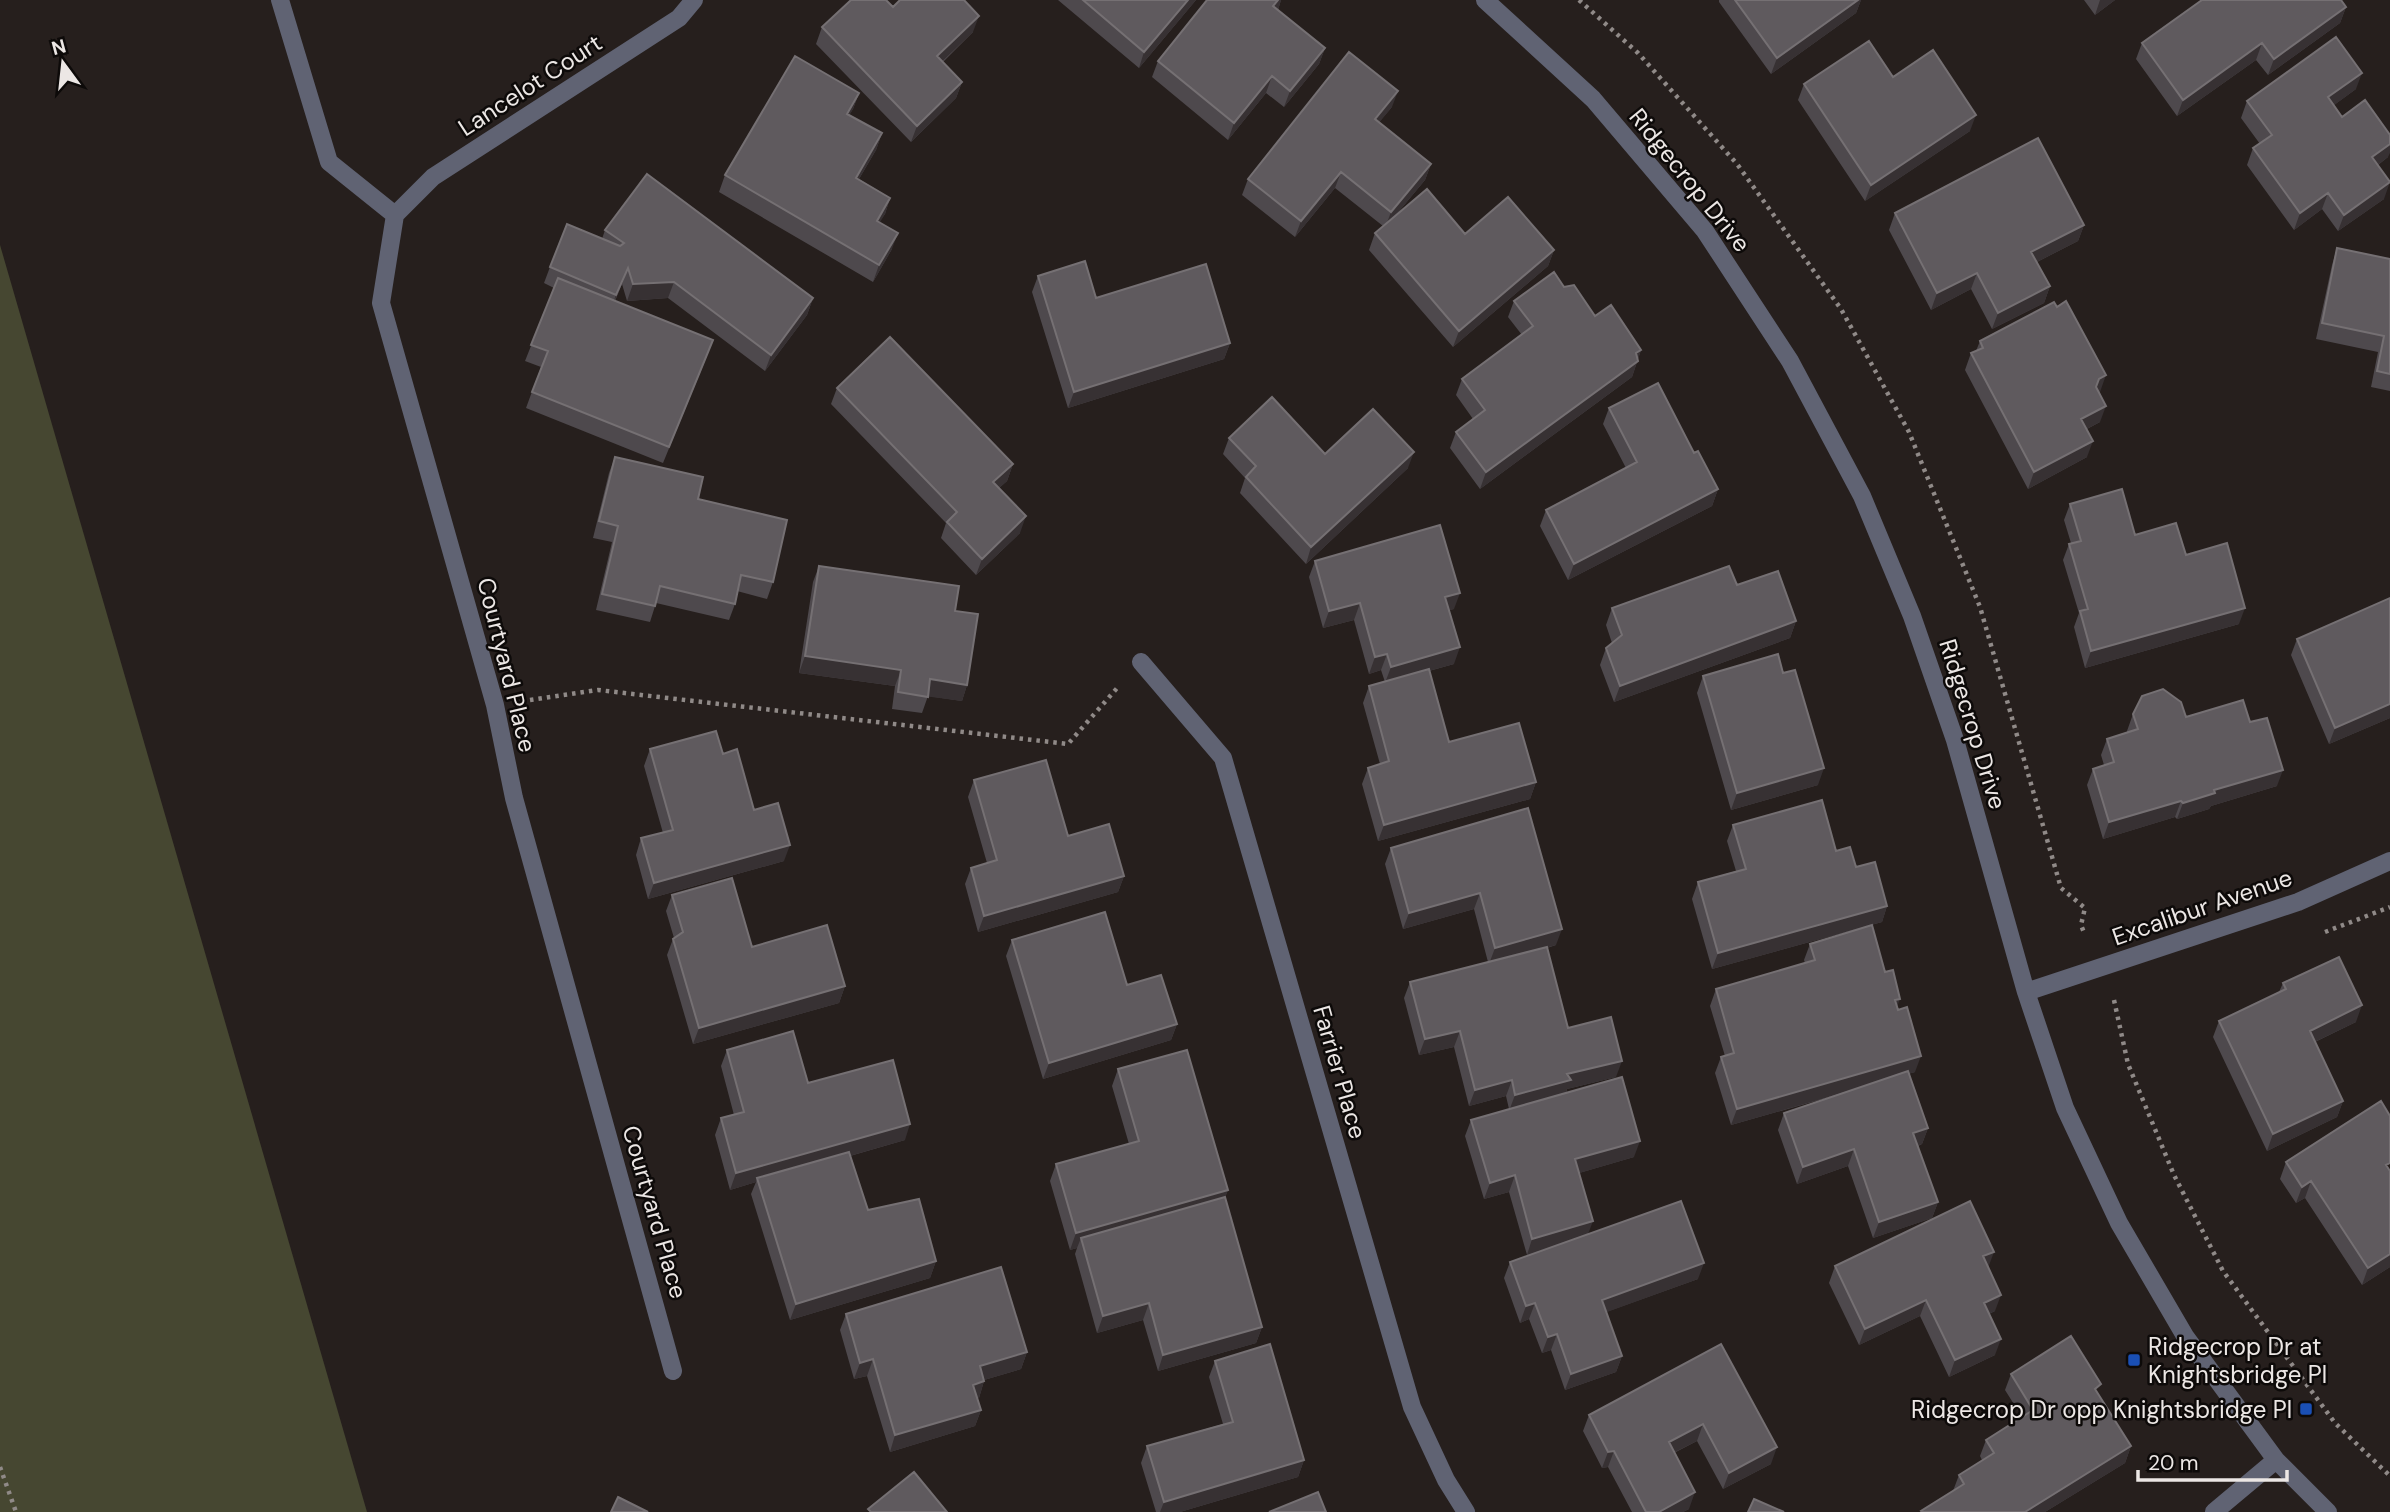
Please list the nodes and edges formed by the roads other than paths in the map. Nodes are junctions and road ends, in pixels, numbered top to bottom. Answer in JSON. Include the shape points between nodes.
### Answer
{"nodes":[{"id":1,"x":280,"y":0,"type":"edge"},
{"id":2,"x":694,"y":0,"type":"edge"},
{"id":3,"x":1485,"y":0,"type":"edge"},
{"id":4,"x":395,"y":215,"type":"junction"},
{"id":5,"x":1141,"y":662,"type":"road end"},
{"id":6,"x":2390,"y":861,"type":"edge"},
{"id":7,"x":2026,"y":992,"type":"junction"},
{"id":8,"x":673,"y":1371,"type":"dead end"},
{"id":9,"x":2276,"y":1460,"type":"junction"},
{"id":10,"x":1466,"y":1512,"type":"edge"},
{"id":11,"x":2214,"y":1512,"type":"edge"},
{"id":12,"x":2329,"y":1512,"type":"edge"}],
"edges":[{"from":1,"to":4,"type":"street","via":[[329,162]]},
{"from":2,"to":4,"type":"street","name":"Lancelot Court","via":[[679,18],[433,177]]},
{"from":3,"to":7,"type":"street","name":"Ridgecrop Drive","via":[[1592,99],[1705,231],[1790,361],[1862,495],[1912,616],[1955,740]]},
{"from":4,"to":8,"type":"street","name":"Courtyard Place","via":[[382,303]]},
{"from":5,"to":10,"type":"street","name":"Farrier Place","via":[[1223,758],[1412,1407]]},
{"from":6,"to":7,"type":"street","name":"Excalibur Avenue","via":[[2298,902]]},
{"from":7,"to":9,"type":"street","name":"Ridgecrop Drive","via":[[2066,1108],[2119,1223],[2185,1336]]},
{"from":9,"to":11,"type":"street"},
{"from":9,"to":12,"type":"street","name":"Ridgecrop Drive"}]}
